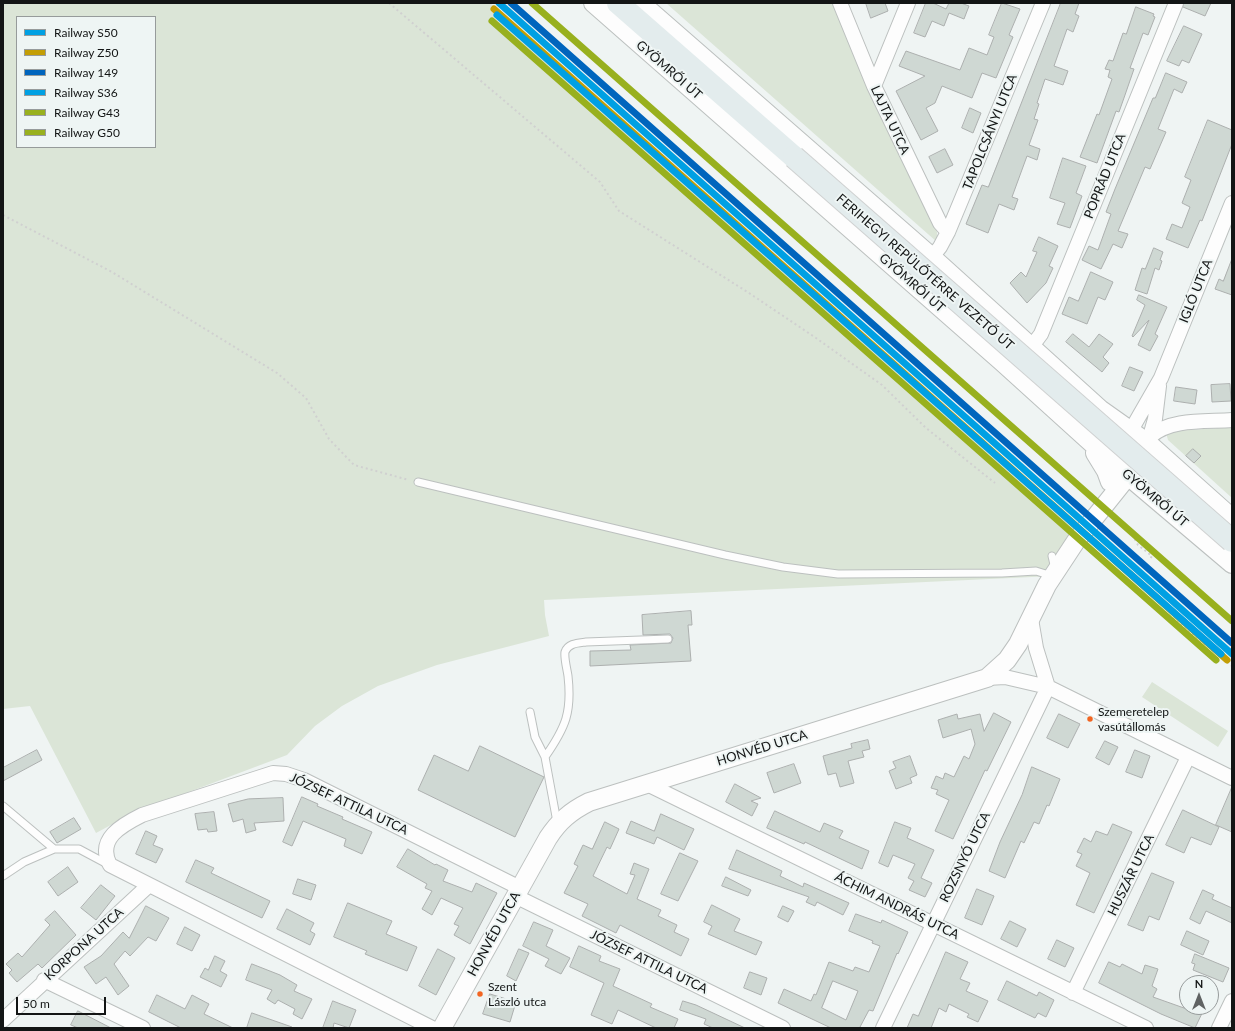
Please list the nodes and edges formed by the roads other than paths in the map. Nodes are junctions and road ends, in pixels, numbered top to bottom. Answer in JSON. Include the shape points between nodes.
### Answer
{"nodes":[{"id":1,"x":593,"y":3,"type":"edge"},
{"id":2,"x":618,"y":3,"type":"edge"},
{"id":3,"x":641,"y":3,"type":"edge"},
{"id":4,"x":840,"y":3,"type":"edge"},
{"id":5,"x":908,"y":3,"type":"edge"},
{"id":6,"x":1043,"y":3,"type":"edge"},
{"id":7,"x":1176,"y":3,"type":"edge"},
{"id":8,"x":874,"y":86,"type":"junction"},
{"id":9,"x":1232,"y":203,"type":"edge"},
{"id":10,"x":948,"y":232,"type":"junction"},
{"id":11,"x":932,"y":257,"type":"junction"},
{"id":12,"x":1032,"y":346,"type":"junction"},
{"id":13,"x":1149,"y":410,"type":"junction"},
{"id":14,"x":1232,"y":420,"type":"edge"},
{"id":15,"x":1185,"y":423,"type":"junction"},
{"id":16,"x":1130,"y":432,"type":"junction"},
{"id":17,"x":1084,"y":436,"type":"junction"},
{"id":18,"x":1149,"y":439,"type":"junction"},
{"id":19,"x":1114,"y":464,"type":"junction"},
{"id":20,"x":1128,"y":476,"type":"junction"},
{"id":21,"x":418,"y":482,"type":"road end"},
{"id":22,"x":1145,"y":490,"type":"junction"},
{"id":23,"x":1111,"y":499,"type":"junction"},
{"id":24,"x":1232,"y":518,"type":"edge"},
{"id":25,"x":1232,"y":542,"type":"edge"},
{"id":26,"x":1232,"y":564,"type":"edge"},
{"id":27,"x":1053,"y":568,"type":"junction"},
{"id":28,"x":1031,"y":619,"type":"junction"},
{"id":29,"x":668,"y":639,"type":"dead end"},
{"id":30,"x":987,"y":678,"type":"junction"},
{"id":31,"x":1048,"y":687,"type":"junction"},
{"id":32,"x":530,"y":712,"type":"dead end"},
{"id":33,"x":546,"y":757,"type":"junction"},
{"id":34,"x":1188,"y":757,"type":"junction"},
{"id":35,"x":1232,"y":778,"type":"edge"},
{"id":36,"x":647,"y":784,"type":"junction"},
{"id":37,"x":3,"y":806,"type":"edge"},
{"id":38,"x":557,"y":825,"type":"junction"},
{"id":39,"x":54,"y":849,"type":"junction"},
{"id":40,"x":110,"y":865,"type":"junction"},
{"id":41,"x":3,"y":876,"type":"edge"},
{"id":42,"x":148,"y":886,"type":"junction"},
{"id":43,"x":517,"y":892,"type":"junction"},
{"id":44,"x":933,"y":923,"type":"junction"},
{"id":45,"x":44,"y":980,"type":"junction"},
{"id":46,"x":1073,"y":993,"type":"junction"},
{"id":47,"x":1232,"y":1001,"type":"edge"},
{"id":48,"x":3,"y":1020,"type":"edge"},
{"id":49,"x":138,"y":1027,"type":"edge"},
{"id":50,"x":432,"y":1028,"type":"edge"},
{"id":51,"x":442,"y":1028,"type":"edge"},
{"id":52,"x":783,"y":1028,"type":"edge"},
{"id":53,"x":883,"y":1028,"type":"edge"},
{"id":54,"x":1146,"y":1028,"type":"edge"},
{"id":55,"x":1219,"y":1028,"type":"edge"}],
"edges":[{"from":1,"to":17,"type":"street","name":"GYÖMRŐI ÚT"},
{"from":2,"to":25,"type":"main road","name":"FERIHEGYI REPÜLŐTÉRRE VEZETŐ ÚT","bridge":true},
{"from":3,"to":11,"type":"street"},
{"from":4,"to":8,"type":"street","name":"LAJTA UTCA"},
{"from":5,"to":8,"type":"street"},
{"from":6,"to":10,"type":"street","name":"TAPOLCSÁNYI UTCA"},
{"from":7,"to":12,"type":"street","name":"POPRÁD UTCA","via":[[1041,334]]},
{"from":8,"to":10,"type":"street","name":"LAJTA UTCA","via":[[940,223]]},
{"from":9,"to":13,"type":"street","name":"IGLÓ UTCA"},
{"from":10,"to":11,"type":"street","name":"TAPOLCSÁNYI UTCA"},
{"from":11,"to":12,"type":"street"},
{"from":12,"to":16,"type":"street","via":[[1100,409]]},
{"from":13,"to":15,"type":"street"},
{"from":13,"to":16,"type":"street","name":"IGLÓ UTCA"},
{"from":13,"to":18,"type":"street","name":"IGLÓ UTCA"},
{"from":14,"to":15,"type":"street"},
{"from":15,"to":18,"type":"street","via":[[1164,428]]},
{"from":16,"to":18,"type":"street"},
{"from":16,"to":19,"type":"street","name":"HONVÉD UTCA"},
{"from":17,"to":19,"type":"street","name":"GYÖMRŐI ÚT"},
{"from":17,"to":23,"type":"street","via":[[1106,471]]},
{"from":18,"to":20,"type":"street","name":"HONVÉD UTCA"},
{"from":18,"to":24,"type":"street"},
{"from":19,"to":20,"type":"street","name":"GYÖMRŐI ÚT"},
{"from":19,"to":23,"type":"street","name":"HONVÉD UTCA"},
{"from":20,"to":22,"type":"street","name":"GYÖMRŐI ÚT"},
{"from":20,"to":23,"type":"street","name":"HONVÉD UTCA"},
{"from":21,"to":27,"type":"lane","via":[[783,567],[838,574],[1002,573]]},
{"from":22,"to":23,"type":"street","via":[[1122,493]]},
{"from":22,"to":26,"type":"street","name":"GYÖMRŐI ÚT"},
{"from":23,"to":27,"type":"street","name":"HONVÉD UTCA"},
{"from":27,"to":28,"type":"street","name":"HONVÉD UTCA"},
{"from":28,"to":30,"type":"street","name":"HONVÉD UTCA","via":[[1007,660]]},
{"from":28,"to":31,"type":"street","via":[[1036,648]]},
{"from":29,"to":33,"type":"lane","via":[[586,642],[568,647],[565,652],[568,716],[561,734]]},
{"from":30,"to":31,"type":"street","via":[[1005,677]]},
{"from":30,"to":36,"type":"street","name":"HONVÉD UTCA"},
{"from":31,"to":34,"type":"street"},
{"from":31,"to":44,"type":"street","name":"ROZSNYÓ UTCA"},
{"from":32,"to":33,"type":"lane","via":[[536,737]]},
{"from":33,"to":38,"type":"lane"},
{"from":34,"to":35,"type":"street"},
{"from":34,"to":46,"type":"street","name":"HUSZÁR UTCA"},
{"from":36,"to":38,"type":"street","name":"HONVÉD UTCA","via":[[589,802],[573,810]]},
{"from":36,"to":44,"type":"street","name":"ÁCHIM ANDRÁS UTCA"},
{"from":37,"to":39,"type":"lane"},
{"from":38,"to":43,"type":"street","name":"HONVÉD UTCA"},
{"from":39,"to":40,"type":"lane","via":[[79,850]]},
{"from":39,"to":41,"type":"lane","via":[[24,862]]},
{"from":40,"to":42,"type":"street"},
{"from":40,"to":43,"type":"street","name":"JÓZSEF ATTILA UTCA","via":[[105,856],[107,843],[123,824],[142,815],[273,773],[304,780]]},
{"from":42,"to":45,"type":"street","name":"KORPONA UTCA"},
{"from":42,"to":50,"type":"street"},
{"from":43,"to":51,"type":"street","name":"HONVÉD UTCA"},
{"from":43,"to":52,"type":"street","name":"JÓZSEF ATTILA UTCA"},
{"from":44,"to":46,"type":"street","name":"ÁCHIM ANDRÁS UTCA"},
{"from":44,"to":53,"type":"street","name":"ROZSNYÓ UTCA"},
{"from":45,"to":48,"type":"street","name":"KORPONA UTCA"},
{"from":45,"to":49,"type":"street"},
{"from":46,"to":54,"type":"street","name":"ÁCHIM ANDRÁS UTCA"},
{"from":47,"to":55,"type":"street"}]}
